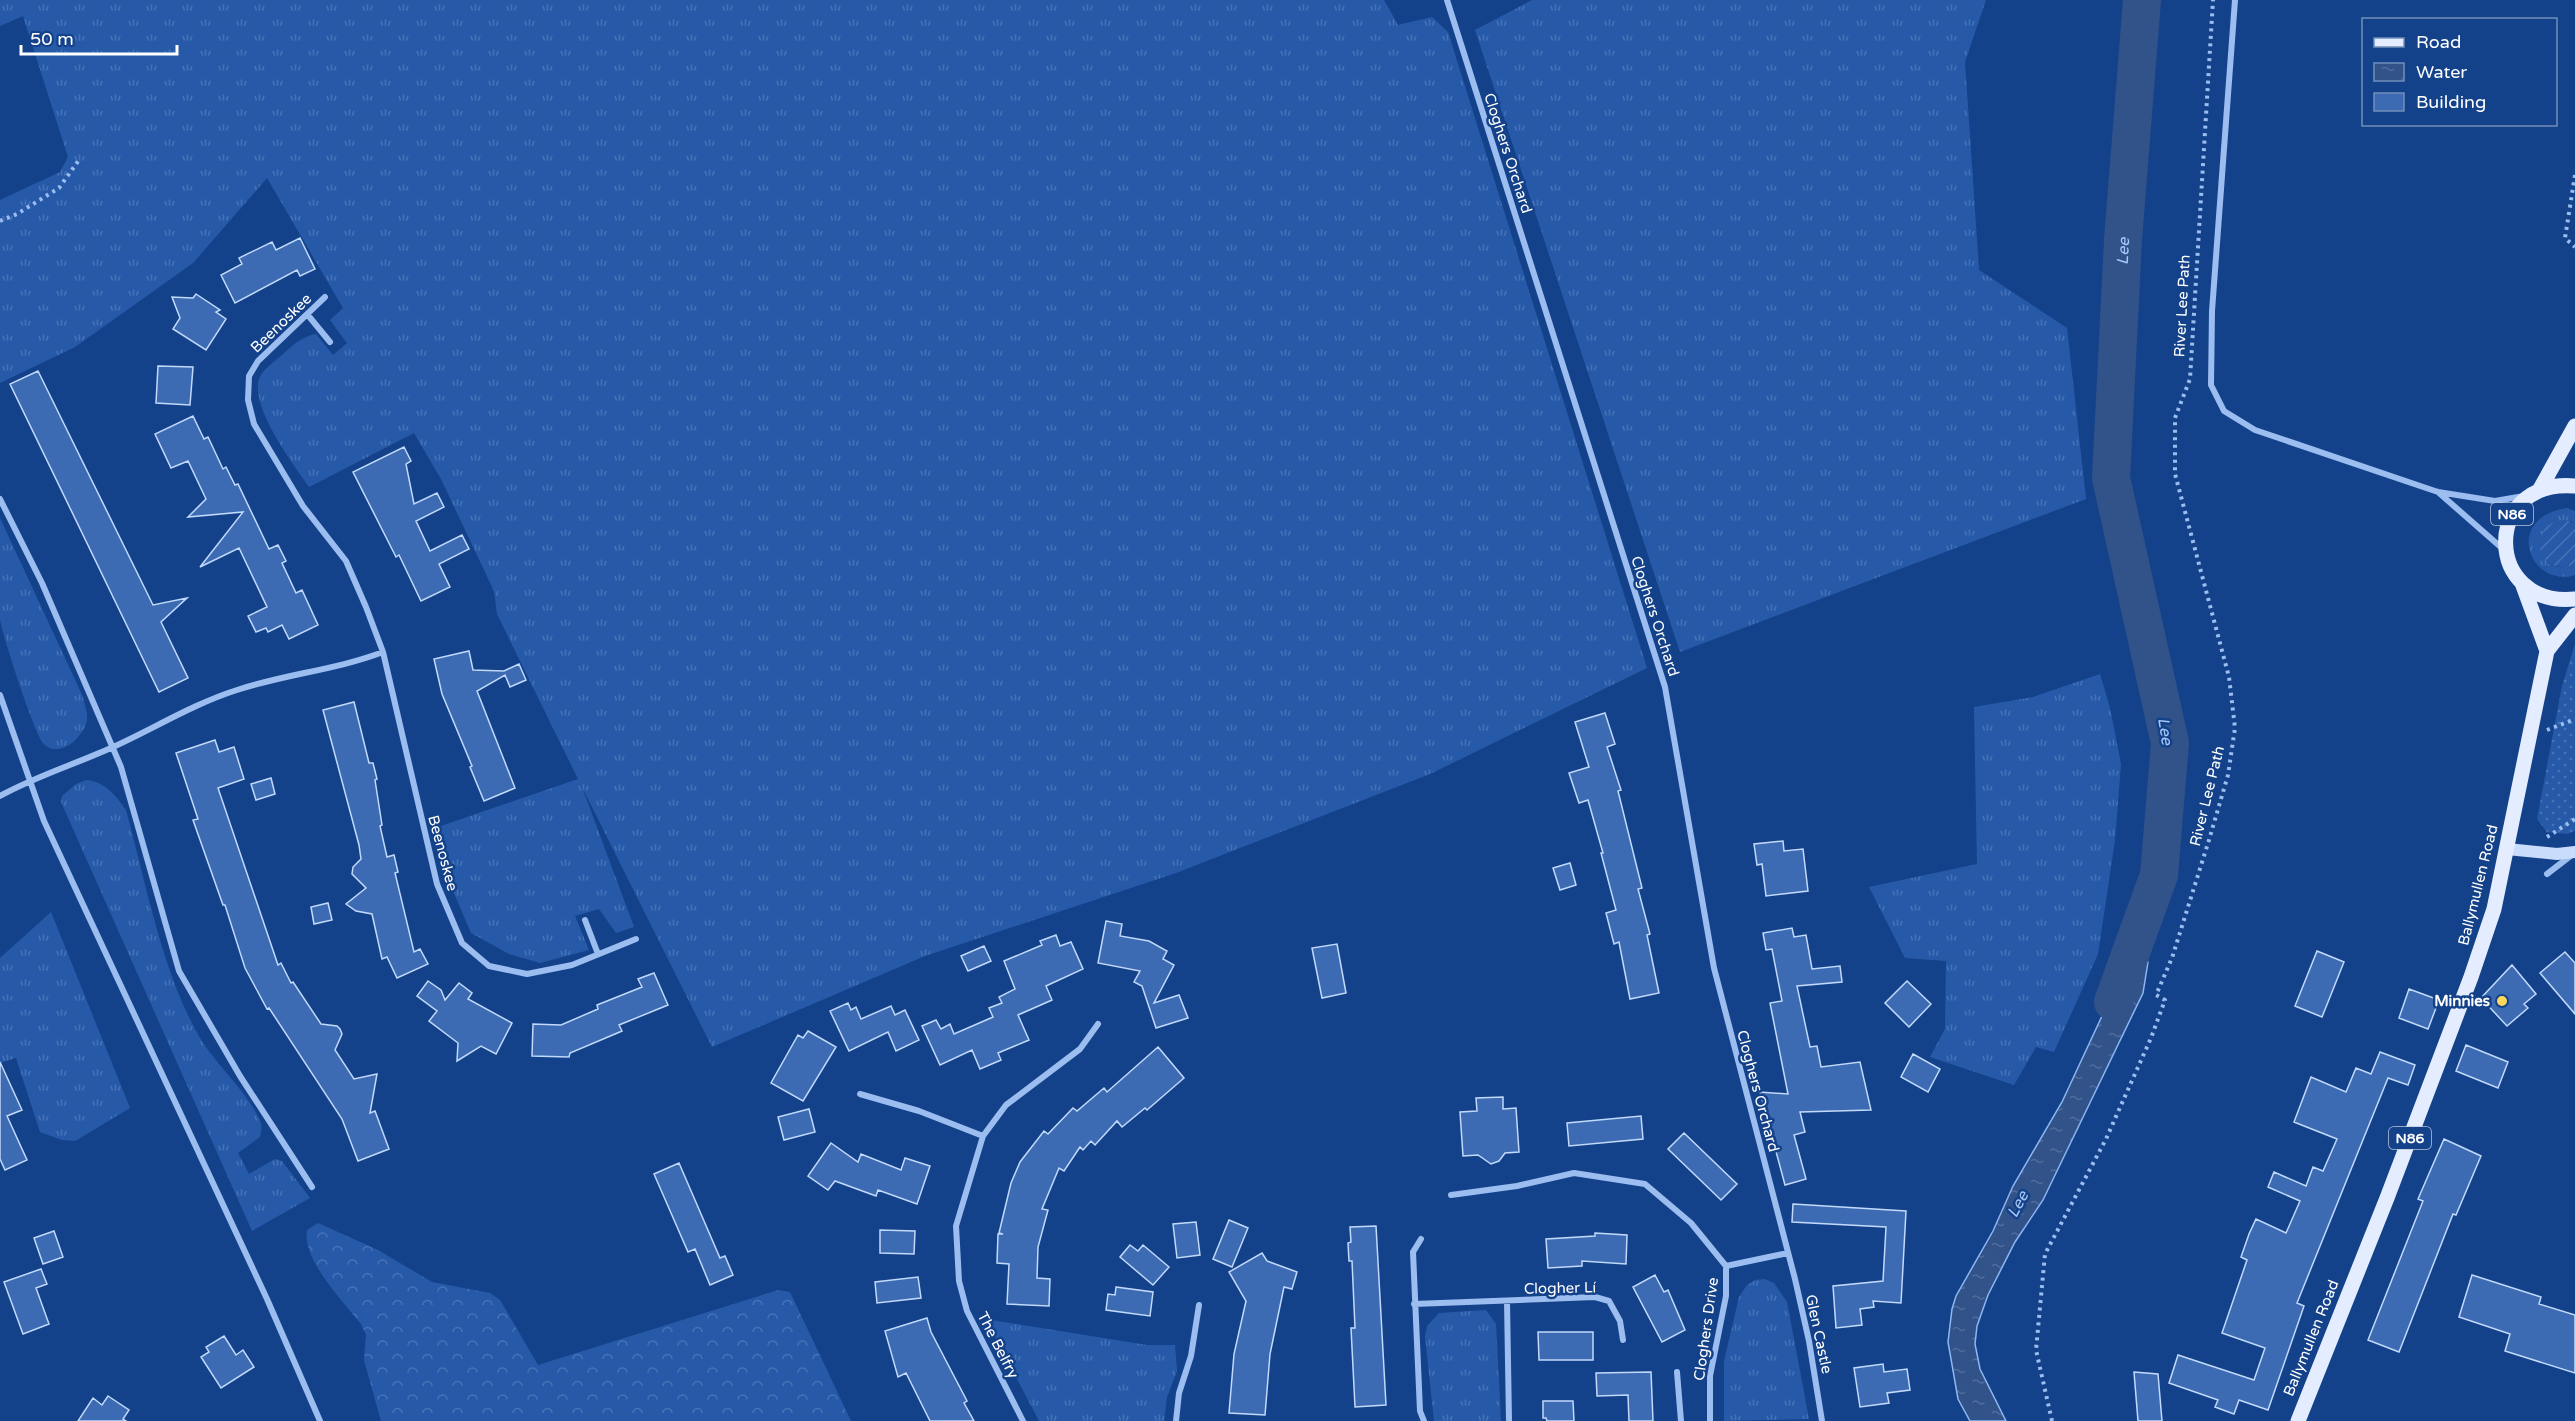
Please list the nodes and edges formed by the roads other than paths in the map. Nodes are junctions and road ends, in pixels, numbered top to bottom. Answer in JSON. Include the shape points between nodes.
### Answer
{"nodes":[{"id":1,"x":1447,"y":0,"type":"edge"},
{"id":2,"x":2235,"y":0,"type":"edge"},
{"id":3,"x":325,"y":297,"type":"dead end"},
{"id":4,"x":308,"y":314,"type":"junction"},
{"id":5,"x":330,"y":342,"type":"dead end"},
{"id":6,"x":2575,"y":426,"type":"edge"},
{"id":7,"x":2575,"y":486,"type":"edge"},
{"id":8,"x":2438,"y":492,"type":"junction"},
{"id":9,"x":2534,"y":492,"type":"junction"},
{"id":10,"x":0,"y":499,"type":"edge"},
{"id":11,"x":2505,"y":551,"type":"junction"},
{"id":12,"x":2522,"y":583,"type":"junction"},
{"id":13,"x":2575,"y":599,"type":"edge"},
{"id":14,"x":2575,"y":615,"type":"edge"},
{"id":15,"x":2547,"y":651,"type":"junction"},
{"id":16,"x":382,"y":652,"type":"junction"},
{"id":17,"x":0,"y":695,"type":"edge"},
{"id":18,"x":113,"y":747,"type":"junction"},
{"id":19,"x":29,"y":781,"type":"junction"},
{"id":20,"x":0,"y":796,"type":"edge"},
{"id":21,"x":2507,"y":849,"type":"junction"},
{"id":22,"x":2575,"y":852,"type":"edge"},
{"id":23,"x":2547,"y":874,"type":"dead end"},
{"id":24,"x":585,"y":920,"type":"dead end"},
{"id":25,"x":636,"y":939,"type":"dead end"},
{"id":26,"x":598,"y":954,"type":"junction"},
{"id":27,"x":1098,"y":1024,"type":"dead end"},
{"id":28,"x":860,"y":1094,"type":"dead end"},
{"id":29,"x":983,"y":1136,"type":"junction"},
{"id":30,"x":312,"y":1187,"type":"dead end"},
{"id":31,"x":1451,"y":1195,"type":"dead end"},
{"id":32,"x":1421,"y":1239,"type":"dead end"},
{"id":33,"x":1788,"y":1253,"type":"junction"},
{"id":34,"x":1726,"y":1266,"type":"junction"},
{"id":35,"x":1507,"y":1301,"type":"junction"},
{"id":36,"x":1414,"y":1304,"type":"junction"},
{"id":37,"x":1199,"y":1305,"type":"dead end"},
{"id":38,"x":1623,"y":1340,"type":"dead end"},
{"id":39,"x":1677,"y":1372,"type":"dead end"},
{"id":40,"x":320,"y":1421,"type":"edge"},
{"id":41,"x":1023,"y":1421,"type":"edge"},
{"id":42,"x":1176,"y":1421,"type":"edge"},
{"id":43,"x":1424,"y":1421,"type":"edge"},
{"id":44,"x":1509,"y":1421,"type":"edge"},
{"id":45,"x":1680,"y":1421,"type":"edge"},
{"id":46,"x":1710,"y":1421,"type":"edge"},
{"id":47,"x":1822,"y":1421,"type":"edge"},
{"id":48,"x":2298,"y":1421,"type":"edge"}],
"edges":[{"from":1,"to":33,"type":"street","name":"Cloghers Orchard","via":[[1665,687],[1714,968]]},
{"from":2,"to":8,"type":"street","via":[[2212,311],[2211,385],[2224,411],[2255,430]]},
{"from":3,"to":4,"type":"street","name":"Beenoskee"},
{"from":4,"to":5,"type":"street"},
{"from":4,"to":16,"type":"street","name":"Beenoskee","via":[[258,361],[249,376],[248,400],[254,424],[303,506],[346,561]]},
{"from":6,"to":9,"type":"main road","number":"N86"},
{"from":7,"to":9,"type":"main road","number":"N86","via":[[2558,484]]},
{"from":8,"to":9,"type":"street","via":[[2495,501]]},
{"from":8,"to":11,"type":"street"},
{"from":9,"to":11,"type":"main road","number":"N86","via":[[2511,515]]},
{"from":10,"to":18,"type":"street","via":[[42,583]]},
{"from":11,"to":12,"type":"main road"},
{"from":12,"to":13,"type":"main road","via":[[2552,599]]},
{"from":12,"to":15,"type":"main road"},
{"from":14,"to":15,"type":"main road","number":"N86"},
{"from":15,"to":21,"type":"main road","name":"Ballymullen Road","number":"N86"},
{"from":16,"to":18,"type":"street","via":[[342,666],[237,690],[176,714]]},
{"from":16,"to":26,"type":"street","name":"Beenoskee","via":[[437,884],[462,943],[489,966],[527,974],[572,965]]},
{"from":17,"to":19,"type":"street"},
{"from":18,"to":19,"type":"street"},
{"from":18,"to":30,"type":"street","via":[[179,971],[240,1076]]},
{"from":19,"to":20,"type":"street"},
{"from":19,"to":40,"type":"street"},
{"from":21,"to":22,"type":"main road"},
{"from":21,"to":48,"type":"main road","name":"Ballymullen Road","number":"N86","via":[[2494,909],[2471,977]]},
{"from":22,"to":23,"type":"street"},
{"from":24,"to":26,"type":"street"},
{"from":25,"to":26,"type":"street","name":"Beenoskee"},
{"from":27,"to":29,"type":"street","name":"The Belfry","via":[[1080,1049],[1006,1105]]},
{"from":28,"to":29,"type":"street"},
{"from":29,"to":41,"type":"street","name":"The Belfry","via":[[956,1226],[960,1281],[967,1311]]},
{"from":31,"to":34,"type":"street","name":"Cloghers Drive","via":[[1574,1173],[1645,1184],[1691,1223]]},
{"from":32,"to":36,"type":"street","via":[[1413,1252]]},
{"from":33,"to":34,"type":"street"},
{"from":33,"to":47,"type":"street","name":"Glen Castle","via":[[1809,1341]]},
{"from":34,"to":46,"type":"street","name":"Cloghers Drive","via":[[1726,1296],[1710,1376]]},
{"from":35,"to":36,"type":"street","name":"Clogher Lí"},
{"from":35,"to":38,"type":"street","name":"Clogher Lí","via":[[1595,1297],[1609,1301],[1620,1321]]},
{"from":35,"to":44,"type":"street","name":"Clogher Lí"},
{"from":36,"to":43,"type":"street","via":[[1420,1411]]},
{"from":37,"to":42,"type":"street"},
{"from":39,"to":45,"type":"street"}]}
